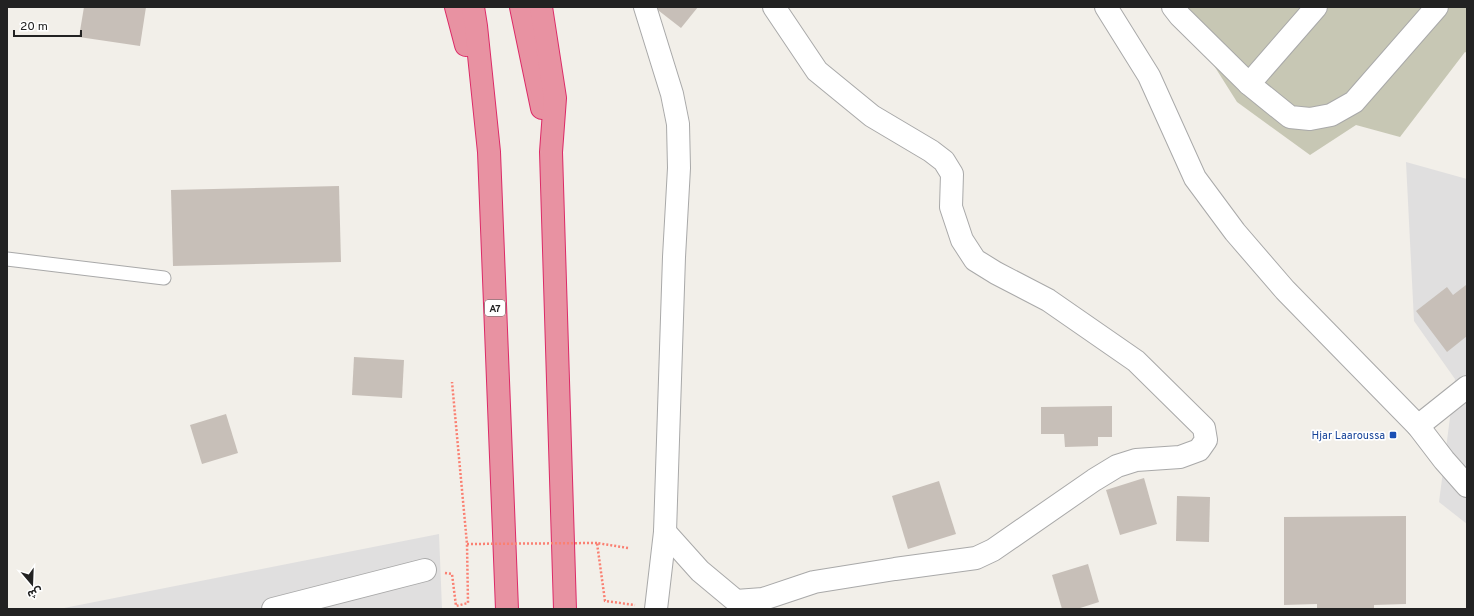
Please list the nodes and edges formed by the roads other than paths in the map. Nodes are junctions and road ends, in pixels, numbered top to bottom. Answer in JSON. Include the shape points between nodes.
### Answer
{"nodes":[{"id":1,"x":456,"y":7,"type":"edge"},
{"id":2,"x":473,"y":7,"type":"edge"},
{"id":3,"x":521,"y":7,"type":"edge"},
{"id":4,"x":541,"y":7,"type":"edge"},
{"id":5,"x":645,"y":7,"type":"edge"},
{"id":6,"x":774,"y":7,"type":"edge"},
{"id":7,"x":1106,"y":7,"type":"edge"},
{"id":8,"x":1316,"y":7,"type":"edge"},
{"id":9,"x":1437,"y":7,"type":"edge"},
{"id":10,"x":1180,"y":10,"type":"edge"},
{"id":11,"x":1249,"y":84,"type":"junction"},
{"id":12,"x":489,"y":152,"type":"junction"},
{"id":13,"x":551,"y":152,"type":"junction"},
{"id":14,"x":7,"y":259,"type":"edge"},
{"id":15,"x":164,"y":278,"type":"dead end"},
{"id":16,"x":1467,"y":387,"type":"edge"},
{"id":17,"x":1418,"y":426,"type":"junction"},
{"id":18,"x":1467,"y":486,"type":"edge"},
{"id":19,"x":665,"y":532,"type":"junction"},
{"id":20,"x":425,"y":570,"type":"road end"},
{"id":21,"x":738,"y":605,"type":"edge"},
{"id":22,"x":657,"y":608,"type":"edge"},
{"id":23,"x":273,"y":609,"type":"edge"},
{"id":24,"x":507,"y":609,"type":"edge"},
{"id":25,"x":564,"y":609,"type":"edge"}],
"edges":[{"from":1,"to":12,"type":"highway"},
{"from":2,"to":12,"type":"highway","number":"A7"},
{"from":3,"to":13,"type":"highway"},
{"from":4,"to":13,"type":"highway","via":[[554,98]]},
{"from":5,"to":19,"type":"street","via":[[672,94],[678,124],[679,168]]},
{"from":6,"to":21,"type":"street","via":[[817,71],[872,116],[931,150],[944,161],[952,174],[950,207],[962,240],[975,260],[1048,300],[1136,361],[1204,428],[1206,440],[1199,450],[1180,457],[1136,460],[1117,466],[994,550],[976,558],[814,582]]},
{"from":7,"to":17,"type":"street","via":[[1149,76],[1195,178],[1235,232],[1285,290]]},
{"from":8,"to":11,"type":"street"},
{"from":9,"to":11,"type":"street","via":[[1354,102],[1331,115],[1310,119],[1290,117]]},
{"from":10,"to":11,"type":"street"},
{"from":12,"to":24,"type":"highway","number":"A7"},
{"from":13,"to":25,"type":"highway"},
{"from":14,"to":15,"type":"lane"},
{"from":16,"to":17,"type":"street"},
{"from":17,"to":18,"type":"street"},
{"from":19,"to":21,"type":"street","via":[[700,571]]},
{"from":19,"to":22,"type":"street"},
{"from":20,"to":23,"type":"street"}]}
